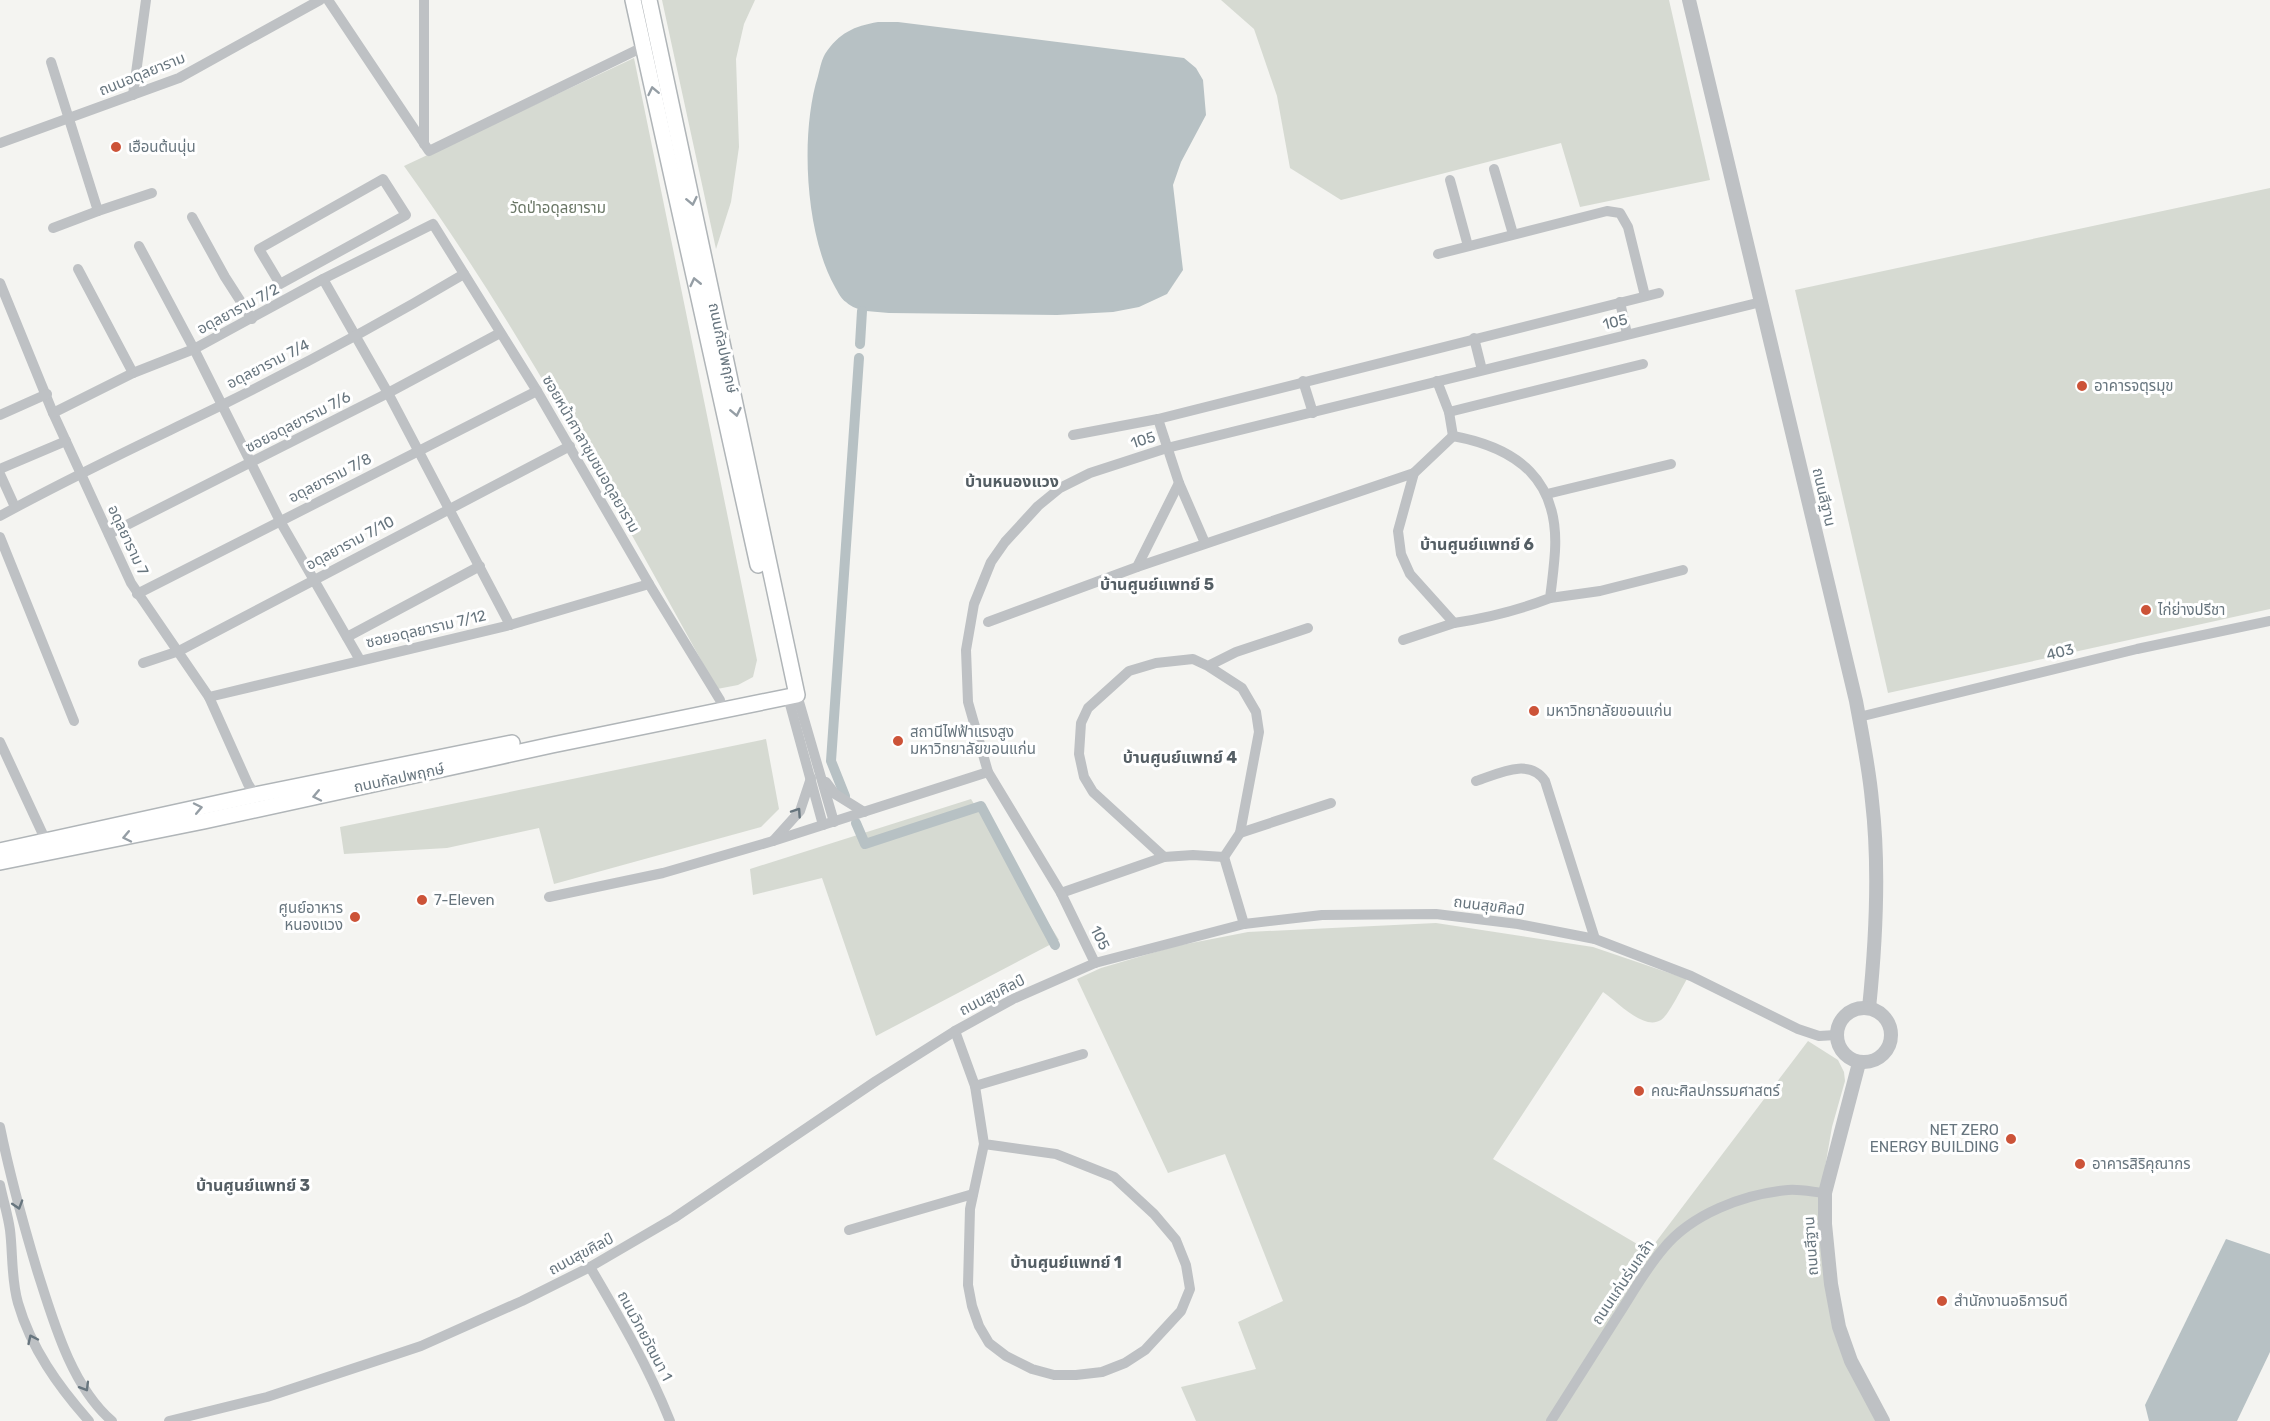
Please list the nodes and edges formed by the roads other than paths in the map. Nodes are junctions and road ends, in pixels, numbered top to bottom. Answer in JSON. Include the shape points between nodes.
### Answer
{"nodes":[{"id":1,"x":146,"y":0,"type":"edge"},
{"id":2,"x":320,"y":0,"type":"edge"},
{"id":3,"x":328,"y":0,"type":"edge"},
{"id":4,"x":424,"y":0,"type":"edge"},
{"id":5,"x":633,"y":0,"type":"edge"},
{"id":6,"x":649,"y":0,"type":"edge"},
{"id":7,"x":1689,"y":0,"type":"edge"},
{"id":8,"x":644,"y":47,"type":"junction"},
{"id":9,"x":51,"y":62,"type":"dead end"},
{"id":10,"x":133,"y":95,"type":"junction"},
{"id":11,"x":68,"y":118,"type":"junction"},
{"id":12,"x":0,"y":143,"type":"edge"},
{"id":13,"x":423,"y":144,"type":"junction"},
{"id":14,"x":1494,"y":169,"type":"dead end"},
{"id":15,"x":679,"y":178,"type":"junction"},
{"id":16,"x":1450,"y":180,"type":"dead end"},
{"id":17,"x":152,"y":193,"type":"dead end"},
{"id":18,"x":98,"y":211,"type":"junction"},
{"id":19,"x":192,"y":217,"type":"dead end"},
{"id":20,"x":433,"y":224,"type":"joint"},
{"id":21,"x":53,"y":228,"type":"dead end"},
{"id":22,"x":1513,"y":234,"type":"junction"},
{"id":23,"x":139,"y":246,"type":"dead end"},
{"id":24,"x":1468,"y":246,"type":"junction"},
{"id":25,"x":346,"y":248,"type":"junction"},
{"id":26,"x":1438,"y":255,"type":"dead end"},
{"id":27,"x":354,"y":264,"type":"junction"},
{"id":28,"x":78,"y":269,"type":"dead end"},
{"id":29,"x":464,"y":274,"type":"junction"},
{"id":30,"x":323,"y":279,"type":"junction"},
{"id":31,"x":0,"y":284,"type":"edge"},
{"id":32,"x":1659,"y":293,"type":"dead end"},
{"id":33,"x":1645,"y":296,"type":"junction"},
{"id":34,"x":1620,"y":302,"type":"junction"},
{"id":35,"x":1761,"y":302,"type":"junction"},
{"id":36,"x":252,"y":319,"type":"junction"},
{"id":37,"x":500,"y":333,"type":"junction"},
{"id":38,"x":1628,"y":334,"type":"junction"},
{"id":39,"x":354,"y":336,"type":"junction"},
{"id":40,"x":1474,"y":338,"type":"junction"},
{"id":41,"x":194,"y":349,"type":"junction"},
{"id":42,"x":1643,"y":364,"type":"dead end"},
{"id":43,"x":1482,"y":370,"type":"junction"},
{"id":44,"x":133,"y":374,"type":"junction"},
{"id":45,"x":1303,"y":381,"type":"junction"},
{"id":46,"x":1437,"y":381,"type":"junction"},
{"id":47,"x":537,"y":391,"type":"junction"},
{"id":48,"x":388,"y":393,"type":"junction"},
{"id":49,"x":47,"y":394,"type":"junction"},
{"id":50,"x":221,"y":405,"type":"junction"},
{"id":51,"x":1449,"y":412,"type":"junction"},
{"id":52,"x":53,"y":413,"type":"junction"},
{"id":53,"x":1313,"y":413,"type":"junction"},
{"id":54,"x":0,"y":415,"type":"edge"},
{"id":55,"x":1158,"y":419,"type":"junction"},
{"id":56,"x":1073,"y":435,"type":"dead end"},
{"id":57,"x":1453,"y":436,"type":"junction"},
{"id":58,"x":66,"y":441,"type":"junction"},
{"id":59,"x":570,"y":446,"type":"junction"},
{"id":60,"x":1167,"y":448,"type":"junction"},
{"id":61,"x":418,"y":450,"type":"junction"},
{"id":62,"x":251,"y":463,"type":"junction"},
{"id":63,"x":1671,"y":464,"type":"dead end"},
{"id":64,"x":0,"y":472,"type":"edge"},
{"id":65,"x":81,"y":472,"type":"junction"},
{"id":66,"x":1414,"y":473,"type":"junction"},
{"id":67,"x":1179,"y":483,"type":"junction"},
{"id":68,"x":1547,"y":494,"type":"junction"},
{"id":69,"x":15,"y":507,"type":"junction"},
{"id":70,"x":449,"y":508,"type":"junction"},
{"id":71,"x":0,"y":516,"type":"edge"},
{"id":72,"x":280,"y":520,"type":"junction"},
{"id":73,"x":109,"y":534,"type":"junction"},
{"id":74,"x":0,"y":537,"type":"edge"},
{"id":75,"x":1205,"y":543,"type":"junction"},
{"id":76,"x":480,"y":566,"type":"junction"},
{"id":77,"x":1137,"y":567,"type":"junction"},
{"id":78,"x":1683,"y":570,"type":"dead end"},
{"id":79,"x":314,"y":579,"type":"junction"},
{"id":80,"x":649,"y":584,"type":"junction"},
{"id":81,"x":138,"y":594,"type":"junction"},
{"id":82,"x":1550,"y":598,"type":"junction"},
{"id":83,"x":2270,"y":621,"type":"edge"},
{"id":84,"x":988,"y":622,"type":"dead end"},
{"id":85,"x":1454,"y":623,"type":"junction"},
{"id":86,"x":510,"y":625,"type":"junction"},
{"id":87,"x":1308,"y":628,"type":"dead end"},
{"id":88,"x":346,"y":637,"type":"junction"},
{"id":89,"x":1403,"y":639,"type":"dead end"},
{"id":90,"x":179,"y":651,"type":"junction"},
{"id":91,"x":360,"y":660,"type":"junction"},
{"id":92,"x":143,"y":663,"type":"dead end"},
{"id":93,"x":1208,"y":666,"type":"junction"},
{"id":94,"x":791,"y":691,"type":"junction"},
{"id":95,"x":209,"y":697,"type":"junction"},
{"id":96,"x":720,"y":700,"type":"junction"},
{"id":97,"x":1858,"y":717,"type":"junction"},
{"id":98,"x":74,"y":720,"type":"dead end"},
{"id":99,"x":0,"y":742,"type":"edge"},
{"id":100,"x":988,"y":772,"type":"junction"},
{"id":101,"x":816,"y":776,"type":"junction"},
{"id":102,"x":1476,"y":781,"type":"dead end"},
{"id":103,"x":255,"y":795,"type":"junction"},
{"id":104,"x":1331,"y":803,"type":"dead end"},
{"id":105,"x":864,"y":812,"type":"junction"},
{"id":106,"x":829,"y":824,"type":"junction"},
{"id":107,"x":1240,"y":833,"type":"junction"},
{"id":108,"x":46,"y":841,"type":"junction"},
{"id":109,"x":773,"y":841,"type":"junction"},
{"id":110,"x":0,"y":851,"type":"edge"},
{"id":111,"x":1164,"y":857,"type":"junction"},
{"id":112,"x":1224,"y":857,"type":"junction"},
{"id":113,"x":0,"y":864,"type":"edge"},
{"id":114,"x":1060,"y":893,"type":"junction"},
{"id":115,"x":549,"y":897,"type":"dead end"},
{"id":116,"x":1244,"y":924,"type":"junction"},
{"id":117,"x":1595,"y":939,"type":"junction"},
{"id":118,"x":1095,"y":963,"type":"junction"},
{"id":119,"x":1869,"y":1008,"type":"junction"},
{"id":120,"x":955,"y":1031,"type":"junction"},
{"id":121,"x":1836,"y":1035,"type":"junction"},
{"id":122,"x":1083,"y":1054,"type":"dead end"},
{"id":123,"x":1859,"y":1063,"type":"junction"},
{"id":124,"x":975,"y":1086,"type":"junction"},
{"id":125,"x":0,"y":1127,"type":"edge"},
{"id":126,"x":984,"y":1144,"type":"junction"},
{"id":127,"x":0,"y":1185,"type":"edge"},
{"id":128,"x":1825,"y":1193,"type":"junction"},
{"id":129,"x":973,"y":1194,"type":"junction"},
{"id":130,"x":849,"y":1230,"type":"dead end"},
{"id":131,"x":590,"y":1267,"type":"junction"},
{"id":132,"x":226,"y":1408,"type":"junction"},
{"id":133,"x":88,"y":1421,"type":"edge"},
{"id":134,"x":112,"y":1421,"type":"edge"},
{"id":135,"x":169,"y":1421,"type":"edge"},
{"id":136,"x":198,"y":1421,"type":"edge"},
{"id":137,"x":670,"y":1421,"type":"edge"},
{"id":138,"x":1551,"y":1421,"type":"edge"},
{"id":139,"x":1883,"y":1421,"type":"edge"}],
"edges":[{"from":1,"to":10,"type":"street"},
{"from":2,"to":10,"type":"street","name":"ถนนอดุลยาราม","via":[[179,78]]},
{"from":3,"to":13,"type":"street"},
{"from":4,"to":13,"type":"street"},
{"from":5,"to":8,"type":"main road","name":"ถนนกัลปพฤกษ์"},
{"from":6,"to":15,"type":"main road","name":"ถนนกัลปพฤกษ์"},
{"from":7,"to":35,"type":"street","name":"ถนนสีฐาน"},
{"from":8,"to":13,"type":"street","via":[[429,151]]},
{"from":15,"to":8,"type":"main road","name":"ถนนกัลปพฤกษ์","one_way":true},
{"from":9,"to":11,"type":"street"},
{"from":10,"to":11,"type":"street","name":"ถนนอดุลยาราม"},
{"from":11,"to":12,"type":"street","name":"ถนนอดุลยาราม"},
{"from":11,"to":18,"type":"street"},
{"from":14,"to":22,"type":"street"},
{"from":15,"to":94,"type":"main road","name":"ถนนกัลปพฤกษ์"},
{"from":16,"to":24,"type":"street"},
{"from":17,"to":18,"type":"street"},
{"from":18,"to":21,"type":"street"},
{"from":19,"to":36,"type":"street"},
{"from":20,"to":27,"type":"street","name":"อดุลยาราม 7/2"},
{"from":20,"to":29,"type":"street","name":"ซอยหน้าศาลาชุมชนอดุลยาราม"},
{"from":22,"to":24,"type":"street"},
{"from":22,"to":33,"type":"street","via":[[1607,211],[1620,213],[1628,227]]},
{"from":23,"to":41,"type":"street"},
{"from":24,"to":26,"type":"street"},
{"from":25,"to":25,"type":"street","via":[[280,284],[259,249],[383,179],[406,214]]},
{"from":25,"to":27,"type":"street"},
{"from":27,"to":30,"type":"street","name":"อดุลยาราม 7/2"},
{"from":28,"to":44,"type":"street"},
{"from":29,"to":37,"type":"street","name":"ซอยหน้าศาลาชุมชนอดุลยาราม"},
{"from":29,"to":39,"type":"street","name":"อดุลยาราม 7/4"},
{"from":30,"to":36,"type":"street","name":"อดุลยาราม 7/2"},
{"from":30,"to":39,"type":"street"},
{"from":31,"to":49,"type":"street","name":"อดุลยาราม 7"},
{"from":32,"to":33,"type":"street"},
{"from":33,"to":34,"type":"street"},
{"from":34,"to":38,"type":"street"},
{"from":34,"to":40,"type":"street"},
{"from":35,"to":38,"type":"street","name":"105"},
{"from":35,"to":97,"type":"street","name":"ถนนสีฐาน"},
{"from":36,"to":41,"type":"street","name":"อดุลยาราม 7/2"},
{"from":37,"to":47,"type":"street","name":"ซอยหน้าศาลาชุมชนอดุลยาราม"},
{"from":37,"to":48,"type":"street","name":"ซอยอดุลยาราม 7/6"},
{"from":38,"to":43,"type":"street","name":"105"},
{"from":39,"to":48,"type":"street"},
{"from":39,"to":50,"type":"street","name":"อดุลยาราม 7/4"},
{"from":40,"to":43,"type":"street"},
{"from":40,"to":45,"type":"street"},
{"from":41,"to":44,"type":"street","name":"อดุลยาราม 7/2"},
{"from":41,"to":50,"type":"street"},
{"from":42,"to":51,"type":"street"},
{"from":43,"to":46,"type":"street","name":"105"},
{"from":44,"to":52,"type":"street","name":"อดุลยาราม 7/2"},
{"from":45,"to":53,"type":"street"},
{"from":45,"to":55,"type":"street"},
{"from":46,"to":51,"type":"street"},
{"from":46,"to":53,"type":"street","name":"105"},
{"from":47,"to":59,"type":"street","name":"ซอยหน้าศาลาชุมชนอดุลยาราม"},
{"from":47,"to":61,"type":"street","name":"อดุลยาราม 7/8"},
{"from":48,"to":61,"type":"street"},
{"from":48,"to":62,"type":"street","name":"ซอยอดุลยาราม 7/6"},
{"from":49,"to":52,"type":"street","name":"อดุลยาราม 7"},
{"from":49,"to":54,"type":"street"},
{"from":50,"to":62,"type":"street"},
{"from":50,"to":65,"type":"street","name":"อดุลยาราม 7/4"},
{"from":51,"to":57,"type":"street"},
{"from":52,"to":58,"type":"street","name":"อดุลยาราม 7"},
{"from":53,"to":60,"type":"street","name":"105"},
{"from":55,"to":56,"type":"street"},
{"from":55,"to":60,"type":"street"},
{"from":57,"to":66,"type":"street"},
{"from":57,"to":68,"type":"street","via":[[1508,453],[1533,473]]},
{"from":58,"to":64,"type":"street"},
{"from":58,"to":65,"type":"street","name":"อดุลยาราม 7"},
{"from":59,"to":70,"type":"street","name":"อดุลยาราม 7/10"},
{"from":59,"to":80,"type":"street","name":"ซอยหน้าศาลาชุมชนอดุลยาราม"},
{"from":60,"to":67,"type":"street"},
{"from":60,"to":100,"type":"street","name":"105","via":[[1090,473],[1060,488],[1019,524],[991,562],[974,604],[966,658],[968,702]]},
{"from":61,"to":70,"type":"street"},
{"from":61,"to":72,"type":"street","name":"อดุลยาราม 7/8"},
{"from":62,"to":72,"type":"street"},
{"from":62,"to":73,"type":"street","name":"ซอยอดุลยาราม 7/6"},
{"from":63,"to":68,"type":"street"},
{"from":64,"to":69,"type":"street"},
{"from":65,"to":69,"type":"street","name":"อดุลยาราม 7/4"},
{"from":65,"to":73,"type":"street","name":"อดุลยาราม 7"},
{"from":66,"to":75,"type":"street"},
{"from":66,"to":85,"type":"street","via":[[1398,531],[1401,554],[1410,574]]},
{"from":67,"to":75,"type":"street"},
{"from":67,"to":77,"type":"street"},
{"from":68,"to":82,"type":"street","via":[[1555,551]]},
{"from":69,"to":71,"type":"street","name":"อดุลยาราม 7/4"},
{"from":70,"to":76,"type":"street"},
{"from":70,"to":79,"type":"street","name":"อดุลยาราม 7/10"},
{"from":72,"to":79,"type":"street"},
{"from":72,"to":81,"type":"street","name":"อดุลยาราม 7/8"},
{"from":73,"to":81,"type":"street","name":"อดุลยาราม 7"},
{"from":74,"to":98,"type":"street"},
{"from":75,"to":77,"type":"street"},
{"from":76,"to":86,"type":"street"},
{"from":76,"to":88,"type":"street"},
{"from":77,"to":84,"type":"street"},
{"from":78,"to":82,"type":"street","via":[[1600,591]]},
{"from":79,"to":88,"type":"street"},
{"from":79,"to":90,"type":"street","name":"อดุลยาราม 7/10"},
{"from":80,"to":86,"type":"street","name":"ซอยอดุลยาราม 7/12"},
{"from":80,"to":96,"type":"street","name":"ซอยหน้าศาลาชุมชนอดุลยาราม"},
{"from":81,"to":90,"type":"street","name":"อดุลยาราม 7"},
{"from":82,"to":85,"type":"street","via":[[1478,620]]},
{"from":83,"to":97,"type":"street","name":"403"},
{"from":85,"to":89,"type":"street"},
{"from":86,"to":91,"type":"street","name":"ซอยอดุลยาราม 7/12"},
{"from":87,"to":93,"type":"street","via":[[1236,652]]},
{"from":88,"to":91,"type":"street"},
{"from":90,"to":92,"type":"street","name":"อดุลยาราม 7/10"},
{"from":90,"to":95,"type":"street","name":"อดุลยาราม 7"},
{"from":91,"to":95,"type":"street","name":"ซอยอดุลยาราม 7/12"},
{"from":93,"to":107,"type":"street","via":[[1242,688],[1257,712],[1259,732]]},
{"from":93,"to":111,"type":"street","via":[[1193,659],[1129,671],[1088,708],[1082,723],[1079,754],[1084,777],[1093,792]]},
{"from":94,"to":96,"type":"main road","name":"ถนนกัลปพฤกษ์"},
{"from":94,"to":101,"type":"street"},
{"from":94,"to":113,"type":"main road","name":"ถนนกัลปพฤกษ์","one_way":true},
{"from":95,"to":103,"type":"street","name":"อดุลยาราม 7"},
{"from":96,"to":103,"type":"main road","name":"ถนนกัลปพฤกษ์"},
{"from":97,"to":119,"type":"street","name":"ถนนสีฐาน","via":[[1869,773],[1875,837]]},
{"from":99,"to":108,"type":"street"},
{"from":100,"to":105,"type":"street"},
{"from":100,"to":114,"type":"street","name":"105"},
{"from":101,"to":105,"type":"street"},
{"from":101,"to":106,"type":"street"},
{"from":109,"to":101,"type":"street","one_way":true,"via":[[800,811]]},
{"from":102,"to":117,"type":"street","via":[[1522,768],[1540,774]]},
{"from":108,"to":103,"type":"main road","name":"ถนนกัลปพฤกษ์","one_way":true},
{"from":104,"to":107,"type":"street"},
{"from":105,"to":106,"type":"street"},
{"from":106,"to":109,"type":"street"},
{"from":107,"to":112,"type":"street"},
{"from":108,"to":110,"type":"main road","name":"ถนนกัลปพฤกษ์"},
{"from":109,"to":115,"type":"street","via":[[663,873]]},
{"from":111,"to":112,"type":"street"},
{"from":111,"to":114,"type":"street"},
{"from":112,"to":116,"type":"street"},
{"from":114,"to":118,"type":"street","name":"105"},
{"from":116,"to":117,"type":"street","name":"ถนนสุขศิลป์","via":[[1322,915],[1436,914]]},
{"from":116,"to":118,"type":"street","name":"ถนนสุขศิลป์"},
{"from":117,"to":121,"type":"street","name":"ถนนสุขศิลป์","via":[[1691,976],[1798,1029],[1819,1036]]},
{"from":118,"to":120,"type":"street","name":"ถนนสุขศิลป์","via":[[1013,999]]},
{"from":119,"to":121,"type":"street","via":[[1859,1008],[1843,1018]]},
{"from":119,"to":123,"type":"street","via":[[1887,1020],[1891,1042],[1875,1061]]},
{"from":120,"to":124,"type":"street"},
{"from":120,"to":131,"type":"street","name":"ถนนสุขศิลป์","via":[[674,1218]]},
{"from":121,"to":123,"type":"street","via":[[1845,1056]]},
{"from":122,"to":124,"type":"street"},
{"from":123,"to":128,"type":"street","name":"ถนนสีฐาน"},
{"from":124,"to":126,"type":"street"},
{"from":125,"to":134,"type":"street","one_way":true,"via":[[15,1196],[56,1332],[92,1399]]},
{"from":126,"to":129,"type":"street"},
{"from":126,"to":129,"type":"street","via":[[1056,1154],[1114,1177],[1176,1240],[1190,1289],[1181,1311],[1145,1350],[1102,1372],[1054,1375],[1006,1356],[989,1343],[972,1306],[968,1254]]},
{"from":133,"to":127,"type":"street","one_way":true,"via":[[48,1370],[17,1302],[10,1230]]},
{"from":128,"to":138,"type":"street","name":"ถนนแก่นร่มเกล้า","via":[[1789,1190],[1730,1204],[1681,1230],[1646,1272]]},
{"from":128,"to":139,"type":"street","name":"ถนนสีฐาน","via":[[1830,1275],[1839,1327],[1851,1360]]},
{"from":129,"to":130,"type":"street"},
{"from":131,"to":132,"type":"street","name":"ถนนสุขศิลป์","via":[[421,1346]]},
{"from":131,"to":137,"type":"street","name":"ถนนวิทยวัฒนา 1","via":[[629,1331]]},
{"from":132,"to":135,"type":"street"},
{"from":132,"to":136,"type":"street"}]}
